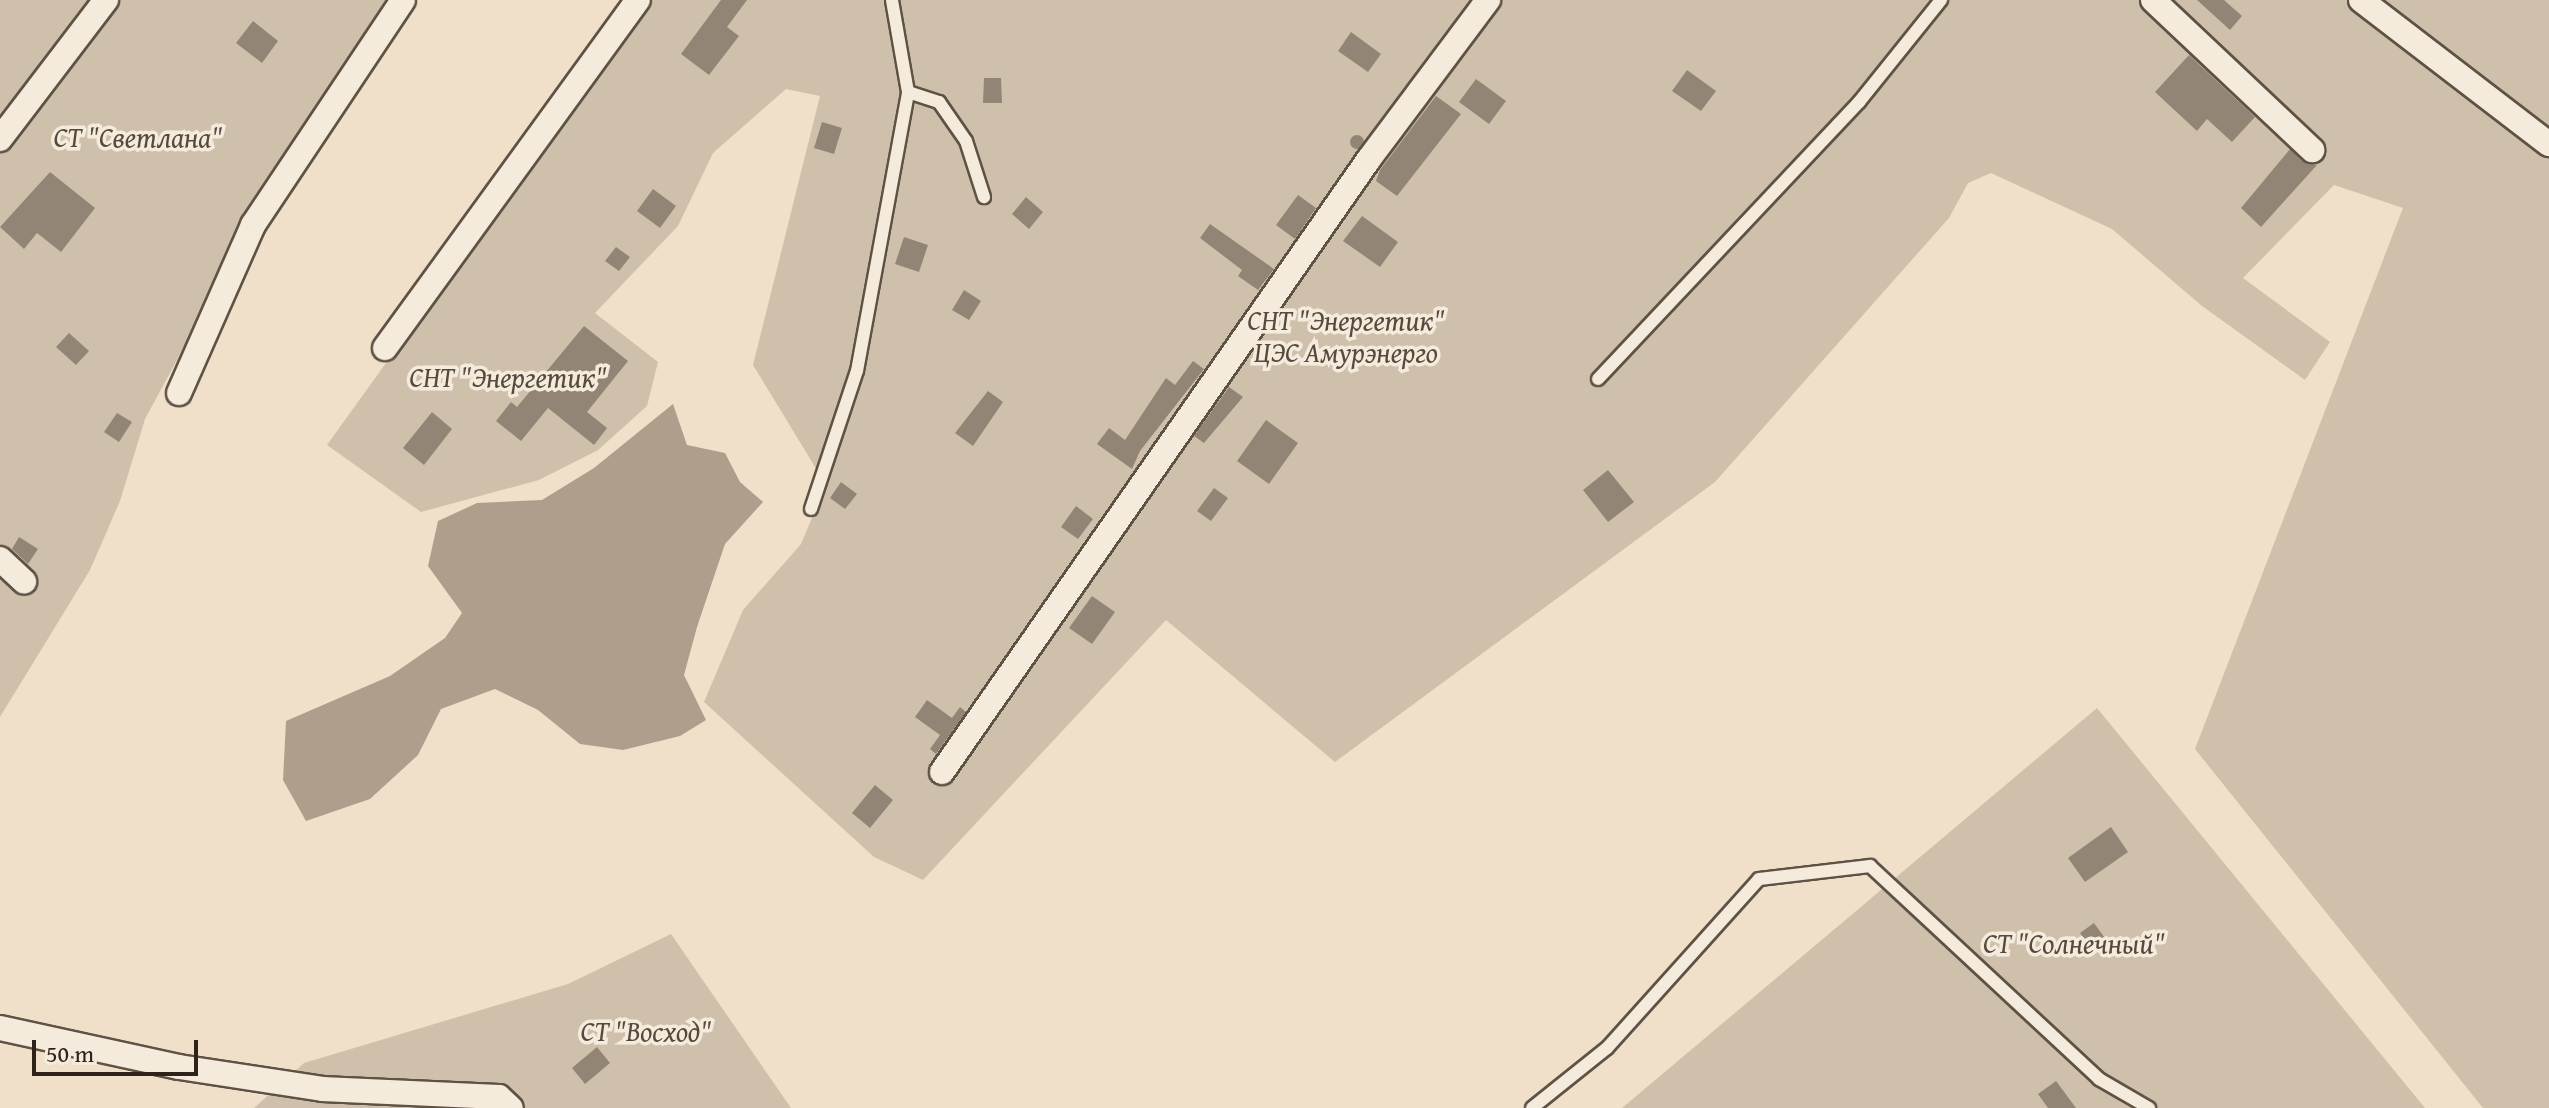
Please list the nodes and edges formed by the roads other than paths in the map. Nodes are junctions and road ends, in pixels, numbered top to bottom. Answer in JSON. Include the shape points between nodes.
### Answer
{"nodes":[{"id":1,"x":106,"y":0,"type":"edge"},
{"id":2,"x":403,"y":0,"type":"edge"},
{"id":3,"x":638,"y":0,"type":"edge"},
{"id":4,"x":892,"y":0,"type":"edge"},
{"id":5,"x":1488,"y":0,"type":"edge"},
{"id":6,"x":1941,"y":0,"type":"edge"},
{"id":7,"x":2153,"y":0,"type":"edge"},
{"id":8,"x":2361,"y":0,"type":"edge"},
{"id":9,"x":908,"y":92,"type":"junction"},
{"id":10,"x":0,"y":139,"type":"edge"},
{"id":11,"x":2549,"y":144,"type":"edge"},
{"id":12,"x":2312,"y":150,"type":"dead end"},
{"id":13,"x":984,"y":197,"type":"dead end"},
{"id":14,"x":385,"y":348,"type":"dead end"},
{"id":15,"x":1598,"y":379,"type":"dead end"},
{"id":16,"x":179,"y":393,"type":"dead end"},
{"id":17,"x":811,"y":509,"type":"dead end"},
{"id":18,"x":0,"y":559,"type":"edge"},
{"id":19,"x":24,"y":581,"type":"dead end"},
{"id":20,"x":942,"y":772,"type":"dead end"},
{"id":21,"x":0,"y":1028,"type":"edge"},
{"id":22,"x":322,"y":1098,"type":"edge"},
{"id":23,"x":511,"y":1108,"type":"edge"},
{"id":24,"x":1532,"y":1108,"type":"edge"},
{"id":25,"x":2149,"y":1108,"type":"edge"}],
"edges":[{"from":1,"to":10,"type":"street"},
{"from":2,"to":16,"type":"street","via":[[253,225]]},
{"from":3,"to":14,"type":"street"},
{"from":4,"to":9,"type":"lane"},
{"from":5,"to":20,"type":"street","via":[[1369,159]]},
{"from":6,"to":15,"type":"lane","via":[[1859,102]]},
{"from":7,"to":12,"type":"street"},
{"from":8,"to":11,"type":"street"},
{"from":9,"to":13,"type":"lane","via":[[939,102],[966,141]]},
{"from":9,"to":17,"type":"lane","via":[[857,371]]},
{"from":18,"to":19,"type":"street"},
{"from":21,"to":22,"type":"street"},
{"from":22,"to":23,"type":"street","via":[[499,1097]]},
{"from":24,"to":25,"type":"lane","via":[[1607,1048],[1759,879],[1870,866],[2099,1079]]}]}
